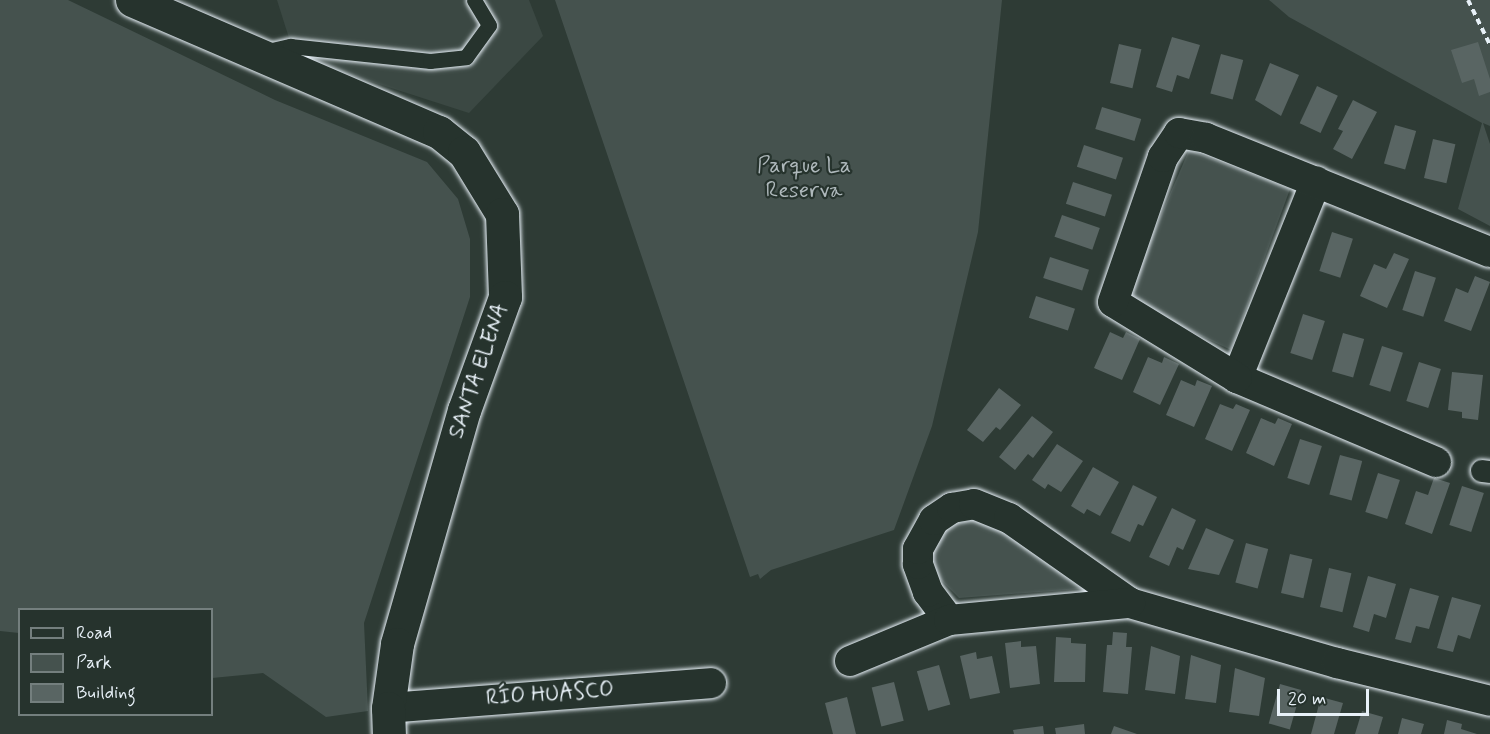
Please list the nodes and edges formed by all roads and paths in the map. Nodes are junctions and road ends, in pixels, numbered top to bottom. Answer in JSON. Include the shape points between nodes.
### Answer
{"nodes":[{"id":1,"x":132,"y":0,"type":"edge"},
{"id":2,"x":474,"y":0,"type":"edge"},
{"id":3,"x":1468,"y":1,"type":"edge"},
{"id":4,"x":1490,"y":45,"type":"edge"},
{"id":5,"x":255,"y":54,"type":"junction"},
{"id":6,"x":1316,"y":181,"type":"junction"},
{"id":7,"x":1490,"y":252,"type":"edge"},
{"id":8,"x":1237,"y":378,"type":"junction"},
{"id":9,"x":1436,"y":462,"type":"dead end"},
{"id":10,"x":1130,"y":603,"type":"junction"},
{"id":11,"x":949,"y":620,"type":"junction"},
{"id":12,"x":850,"y":661,"type":"dead end"},
{"id":13,"x":711,"y":683,"type":"dead end"},
{"id":14,"x":1490,"y":701,"type":"edge"},
{"id":15,"x":388,"y":721,"type":"edge"}],
"edges":[{"from":1,"to":5,"type":"street","name":"SANTA ELENA"},
{"from":2,"to":5,"type":"lane","via":[[489,25],[466,57],[430,61],[290,46]]},
{"from":3,"to":4,"type":"path"},
{"from":5,"to":15,"type":"street","name":"SANTA ELENA","via":[[439,132],[464,152],[502,214],[505,297],[464,410],[397,644]]},
{"from":6,"to":7,"type":"street"},
{"from":6,"to":8,"type":"street"},
{"from":6,"to":8,"type":"street","via":[[1206,138],[1179,133],[1163,157],[1113,302]]},
{"from":8,"to":9,"type":"street"},
{"from":10,"to":11,"type":"street"},
{"from":10,"to":11,"type":"street","via":[[1009,518],[974,504],[952,508],[934,520],[918,549],[918,564],[928,592]]},
{"from":10,"to":14,"type":"street","via":[[1371,672]]},
{"from":11,"to":12,"type":"street"},
{"from":13,"to":15,"type":"street","name":"RÍO HUASCO"}]}
